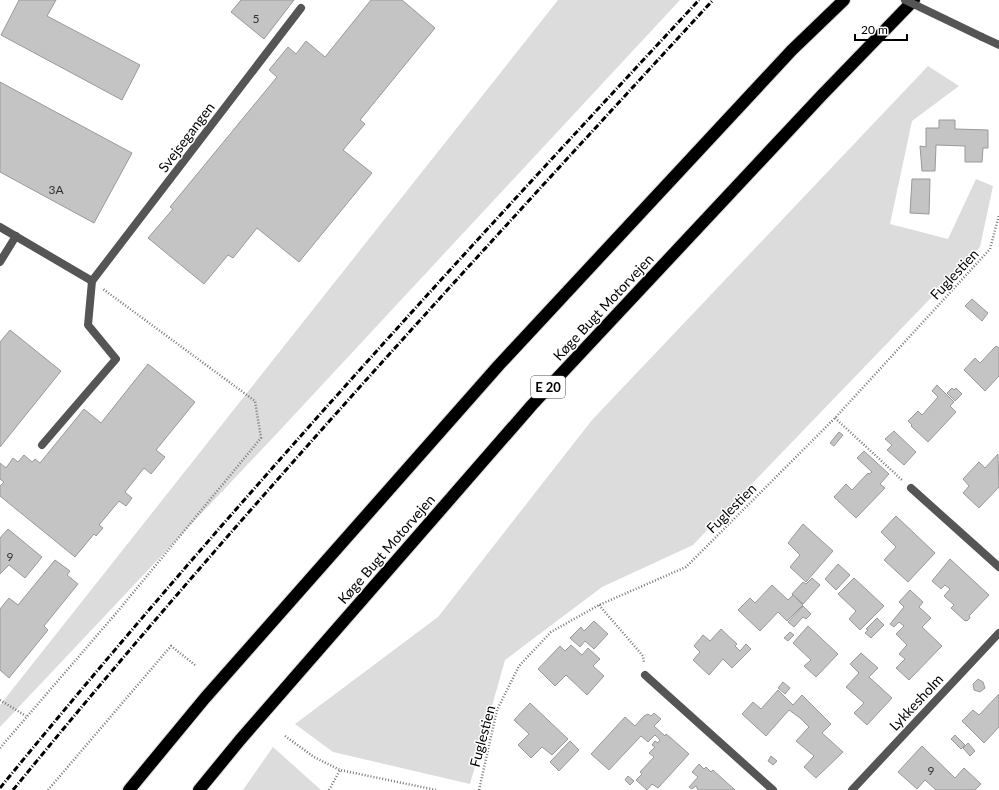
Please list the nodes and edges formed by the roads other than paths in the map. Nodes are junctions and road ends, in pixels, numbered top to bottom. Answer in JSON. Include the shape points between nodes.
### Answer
{"nodes":[{"id":1,"x":844,"y":0,"type":"edge"},
{"id":2,"x":905,"y":0,"type":"edge"},
{"id":3,"x":914,"y":0,"type":"edge"},
{"id":4,"x":301,"y":8,"type":"dead end"},
{"id":5,"x":999,"y":45,"type":"edge"},
{"id":6,"x":0,"y":227,"type":"edge"},
{"id":7,"x":16,"y":236,"type":"junction"},
{"id":8,"x":0,"y":262,"type":"edge"},
{"id":9,"x":92,"y":281,"type":"junction"},
{"id":10,"x":42,"y":444,"type":"dead end"},
{"id":11,"x":911,"y":488,"type":"road end"},
{"id":12,"x":999,"y":567,"type":"edge"},
{"id":13,"x":999,"y":633,"type":"edge"},
{"id":14,"x":645,"y":675,"type":"road end"},
{"id":15,"x":129,"y":790,"type":"edge"},
{"id":16,"x":199,"y":790,"type":"edge"},
{"id":17,"x":773,"y":790,"type":"edge"},
{"id":18,"x":852,"y":790,"type":"edge"}],
"edges":[{"from":1,"to":15,"type":"highway","via":[[792,50],[499,365],[205,698]]},
{"from":2,"to":5,"type":"street","bridge":true},
{"from":3,"to":16,"type":"highway","name":"Køge Bugt Motorvejen","number":"E 20","via":[[532,405]]},
{"from":4,"to":9,"type":"street","name":"Svejsegangen"},
{"from":6,"to":7,"type":"street"},
{"from":7,"to":8,"type":"street"},
{"from":7,"to":9,"type":"street"},
{"from":9,"to":10,"type":"street","via":[[88,325],[116,359]]},
{"from":11,"to":12,"type":"street"},
{"from":13,"to":18,"type":"street","name":"Lykkesholm"},
{"from":14,"to":17,"type":"street"}]}
